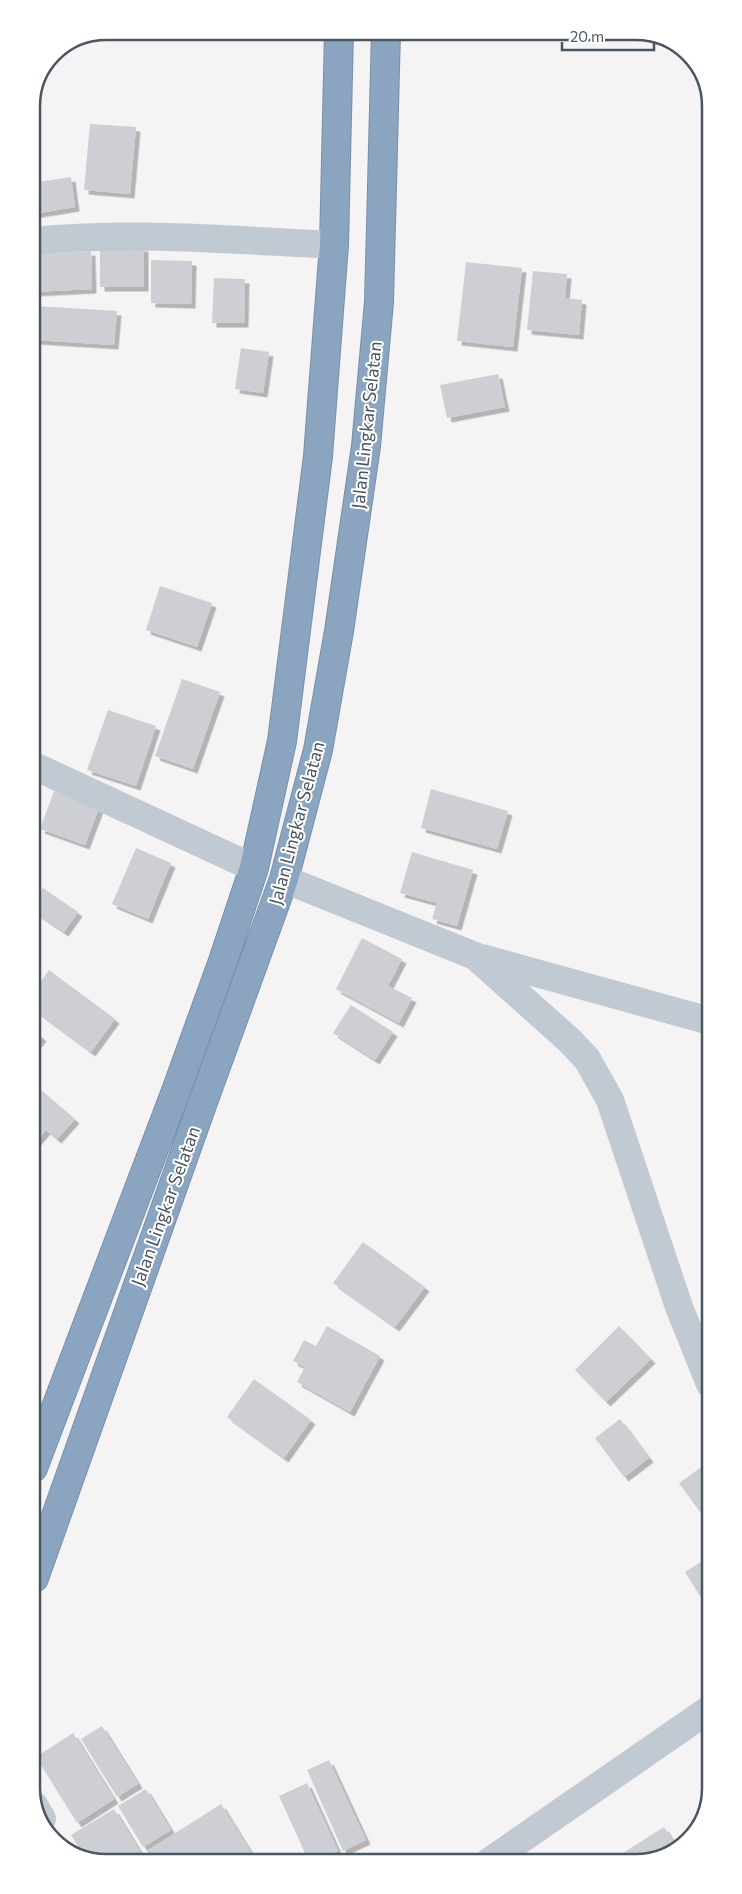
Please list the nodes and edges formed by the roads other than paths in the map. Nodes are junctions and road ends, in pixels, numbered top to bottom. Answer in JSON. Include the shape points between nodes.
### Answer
{"nodes":[{"id":1,"x":338,"y":40,"type":"edge"},
{"id":2,"x":386,"y":40,"type":"edge"},
{"id":3,"x":40,"y":240,"type":"edge"},
{"id":4,"x":334,"y":245,"type":"junction"},
{"id":5,"x":40,"y":769,"type":"edge"},
{"id":6,"x":254,"y":868,"type":"junction"},
{"id":7,"x":284,"y":879,"type":"junction"},
{"id":8,"x":476,"y":956,"type":"junction"},
{"id":9,"x":702,"y":1019,"type":"edge"},
{"id":10,"x":176,"y":1091,"type":"junction"},
{"id":11,"x":202,"y":1102,"type":"junction"},
{"id":12,"x":702,"y":1364,"type":"edge"},
{"id":13,"x":40,"y":1450,"type":"edge"},
{"id":14,"x":40,"y":1561,"type":"edge"},
{"id":15,"x":702,"y":1714,"type":"edge"},
{"id":16,"x":500,"y":1854,"type":"edge"}],
"edges":[{"from":1,"to":4,"type":"highway","name":"Jalan Lingkar Selatan"},
{"from":2,"to":7,"type":"highway","name":"Jalan Lingkar Selatan","via":[[378,302],[366,446],[319,741]]},
{"from":3,"to":4,"type":"street","via":[[119,236]]},
{"from":4,"to":6,"type":"highway","name":"Jalan Lingkar Selatan","via":[[318,456],[282,741]]},
{"from":5,"to":6,"type":"street"},
{"from":6,"to":10,"type":"highway","name":"Jalan Lingkar Selatan"},
{"from":7,"to":8,"type":"street"},
{"from":7,"to":11,"type":"highway","name":"Jalan Lingkar Selatan"},
{"from":8,"to":9,"type":"street"},
{"from":8,"to":12,"type":"street","via":[[569,1040],[598,1076],[610,1100],[679,1307]]},
{"from":10,"to":11,"type":"highway"},
{"from":10,"to":13,"type":"highway","name":"Jalan Lingkar Selatan"},
{"from":11,"to":14,"type":"highway","name":"Jalan Lingkar Selatan"},
{"from":15,"to":16,"type":"street"}]}
